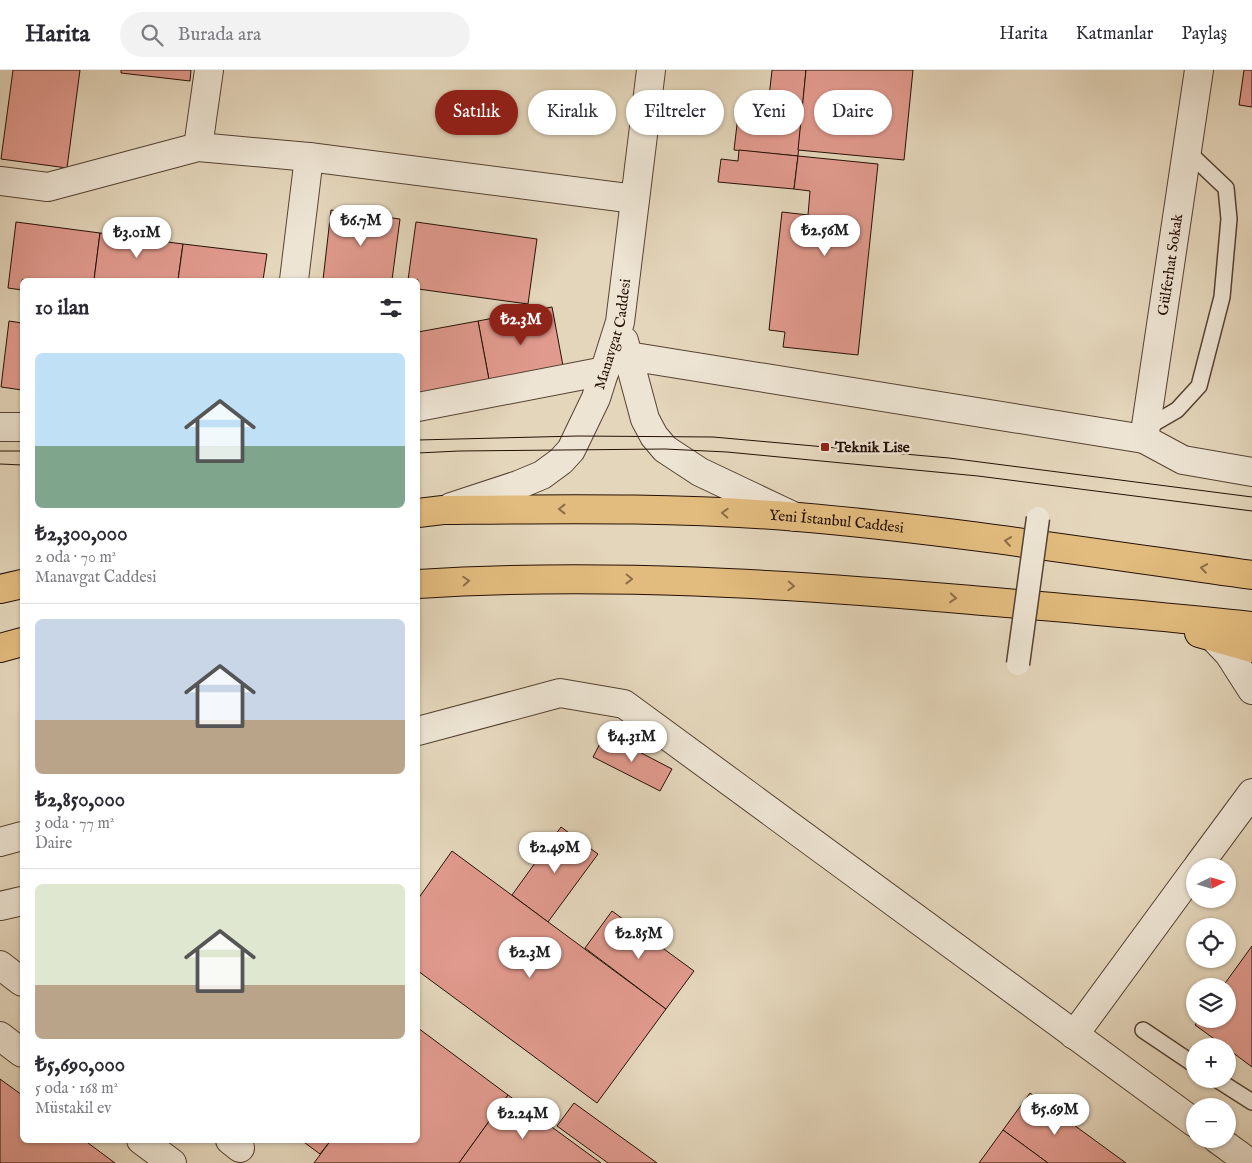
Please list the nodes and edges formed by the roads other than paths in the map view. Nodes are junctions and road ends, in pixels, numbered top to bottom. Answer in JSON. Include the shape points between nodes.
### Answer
{"nodes":[{"id":1,"x":209,"y":70,"type":"edge"},
{"id":2,"x":651,"y":70,"type":"edge"},
{"id":3,"x":1199,"y":70,"type":"edge"},
{"id":4,"x":198,"y":147,"type":"junction"},
{"id":5,"x":1187,"y":151,"type":"junction"},
{"id":6,"x":309,"y":157,"type":"junction"},
{"id":7,"x":0,"y":181,"type":"edge"},
{"id":8,"x":635,"y":199,"type":"junction"},
{"id":9,"x":294,"y":278,"type":"edge"},
{"id":10,"x":620,"y":322,"type":"junction"},
{"id":11,"x":628,"y":356,"type":"junction"},
{"id":12,"x":605,"y":371,"type":"junction"},
{"id":13,"x":420,"y":407,"type":"edge"},
{"id":14,"x":0,"y":427,"type":"edge"},
{"id":15,"x":20,"y":427,"type":"edge"},
{"id":16,"x":1138,"y":434,"type":"junction"},
{"id":17,"x":1252,"y":472,"type":"edge"},
{"id":18,"x":430,"y":512,"type":"edge"},
{"id":19,"x":796,"y":517,"type":"junction"},
{"id":20,"x":1038,"y":518,"type":"dead end"},
{"id":21,"x":1252,"y":575,"type":"edge"},
{"id":22,"x":20,"y":584,"type":"edge"},
{"id":23,"x":420,"y":584,"type":"edge"},
{"id":24,"x":0,"y":589,"type":"edge"},
{"id":25,"x":1153,"y":616,"type":"junction"},
{"id":26,"x":1252,"y":626,"type":"edge"},
{"id":27,"x":1213,"y":638,"type":"junction"},
{"id":28,"x":20,"y":643,"type":"edge"},
{"id":29,"x":0,"y":648,"type":"edge"},
{"id":30,"x":1252,"y":648,"type":"edge"},
{"id":31,"x":1018,"y":664,"type":"dead end"},
{"id":32,"x":1252,"y":690,"type":"edge"},
{"id":33,"x":420,"y":730,"type":"edge"},
{"id":34,"x":1250,"y":799,"type":"edge"},
{"id":35,"x":20,"y":837,"type":"edge"},
{"id":36,"x":0,"y":842,"type":"edge"},
{"id":37,"x":1204,"y":858,"type":"edge"},
{"id":38,"x":1186,"y":882,"type":"edge"},
{"id":39,"x":20,"y":901,"type":"edge"},
{"id":40,"x":0,"y":906,"type":"edge"},
{"id":41,"x":0,"y":965,"type":"edge"},
{"id":42,"x":20,"y":980,"type":"edge"},
{"id":43,"x":1143,"y":1030,"type":"dead end"},
{"id":44,"x":1074,"y":1035,"type":"junction"},
{"id":45,"x":0,"y":1036,"type":"edge"},
{"id":46,"x":20,"y":1051,"type":"edge"},
{"id":47,"x":1186,"y":1059,"type":"edge"},
{"id":48,"x":1230,"y":1088,"type":"edge"},
{"id":49,"x":1252,"y":1102,"type":"edge"},
{"id":50,"x":1186,"y":1116,"type":"edge"},
{"id":51,"x":145,"y":1143,"type":"edge"},
{"id":52,"x":1229,"y":1148,"type":"edge"},
{"id":53,"x":172,"y":1163,"type":"edge"},
{"id":54,"x":1250,"y":1163,"type":"edge"}],
"edges":[{"from":1,"to":4,"type":"street"},
{"from":2,"to":8,"type":"street","name":"Manavgat Caddesi"},
{"from":3,"to":5,"type":"street","name":"Gülferhat Sokak"},
{"from":4,"to":6,"type":"street"},
{"from":4,"to":7,"type":"street","via":[[48,187]]},
{"from":5,"to":16,"type":"street","name":"Gülferhat Sokak"},
{"from":5,"to":16,"type":"lane","via":[[1226,188],[1229,219],[1222,297],[1199,386],[1177,410]]},
{"from":6,"to":8,"type":"street"},
{"from":6,"to":9,"type":"street"},
{"from":8,"to":10,"type":"street","name":"Manavgat Caddesi"},
{"from":10,"to":11,"type":"street"},
{"from":10,"to":12,"type":"street","name":"Manavgat Caddesi"},
{"from":11,"to":16,"type":"street"},
{"from":11,"to":19,"type":"street","via":[[644,420],[664,449],[700,472]]},
{"from":12,"to":13,"type":"street"},
{"from":12,"to":18,"type":"street","name":"Manavgat Caddesi","via":[[571,450],[561,461],[542,475],[518,486]]},
{"from":14,"to":15,"type":"street"},
{"from":16,"to":17,"type":"street","via":[[1184,460]]},
{"from":19,"to":18,"type":"highway","name":"Yeni İstanbul Caddesi","one_way":true,"via":[[656,510]]},
{"from":21,"to":19,"type":"highway","name":"Yeni İstanbul Caddesi","one_way":true,"via":[[948,533]]},
{"from":20,"to":31,"type":"street","bridge":true},
{"from":22,"to":24,"type":"highway"},
{"from":23,"to":25,"type":"highway","one_way":true,"via":[[512,579],[659,580],[873,591]]},
{"from":25,"to":26,"type":"highway"},
{"from":25,"to":27,"type":"highway"},
{"from":27,"to":30,"type":"highway"},
{"from":27,"to":32,"type":"street","via":[[1229,654]]},
{"from":28,"to":29,"type":"highway"},
{"from":33,"to":44,"type":"street","via":[[560,694],[624,704]]},
{"from":34,"to":37,"type":"street"},
{"from":35,"to":36,"type":"street"},
{"from":38,"to":44,"type":"street"},
{"from":39,"to":40,"type":"street"},
{"from":41,"to":42,"type":"street"},
{"from":43,"to":47,"type":"lane"},
{"from":44,"to":50,"type":"street"},
{"from":45,"to":46,"type":"street"},
{"from":48,"to":49,"type":"lane"},
{"from":51,"to":53,"type":"street"},
{"from":52,"to":54,"type":"street"}]}
